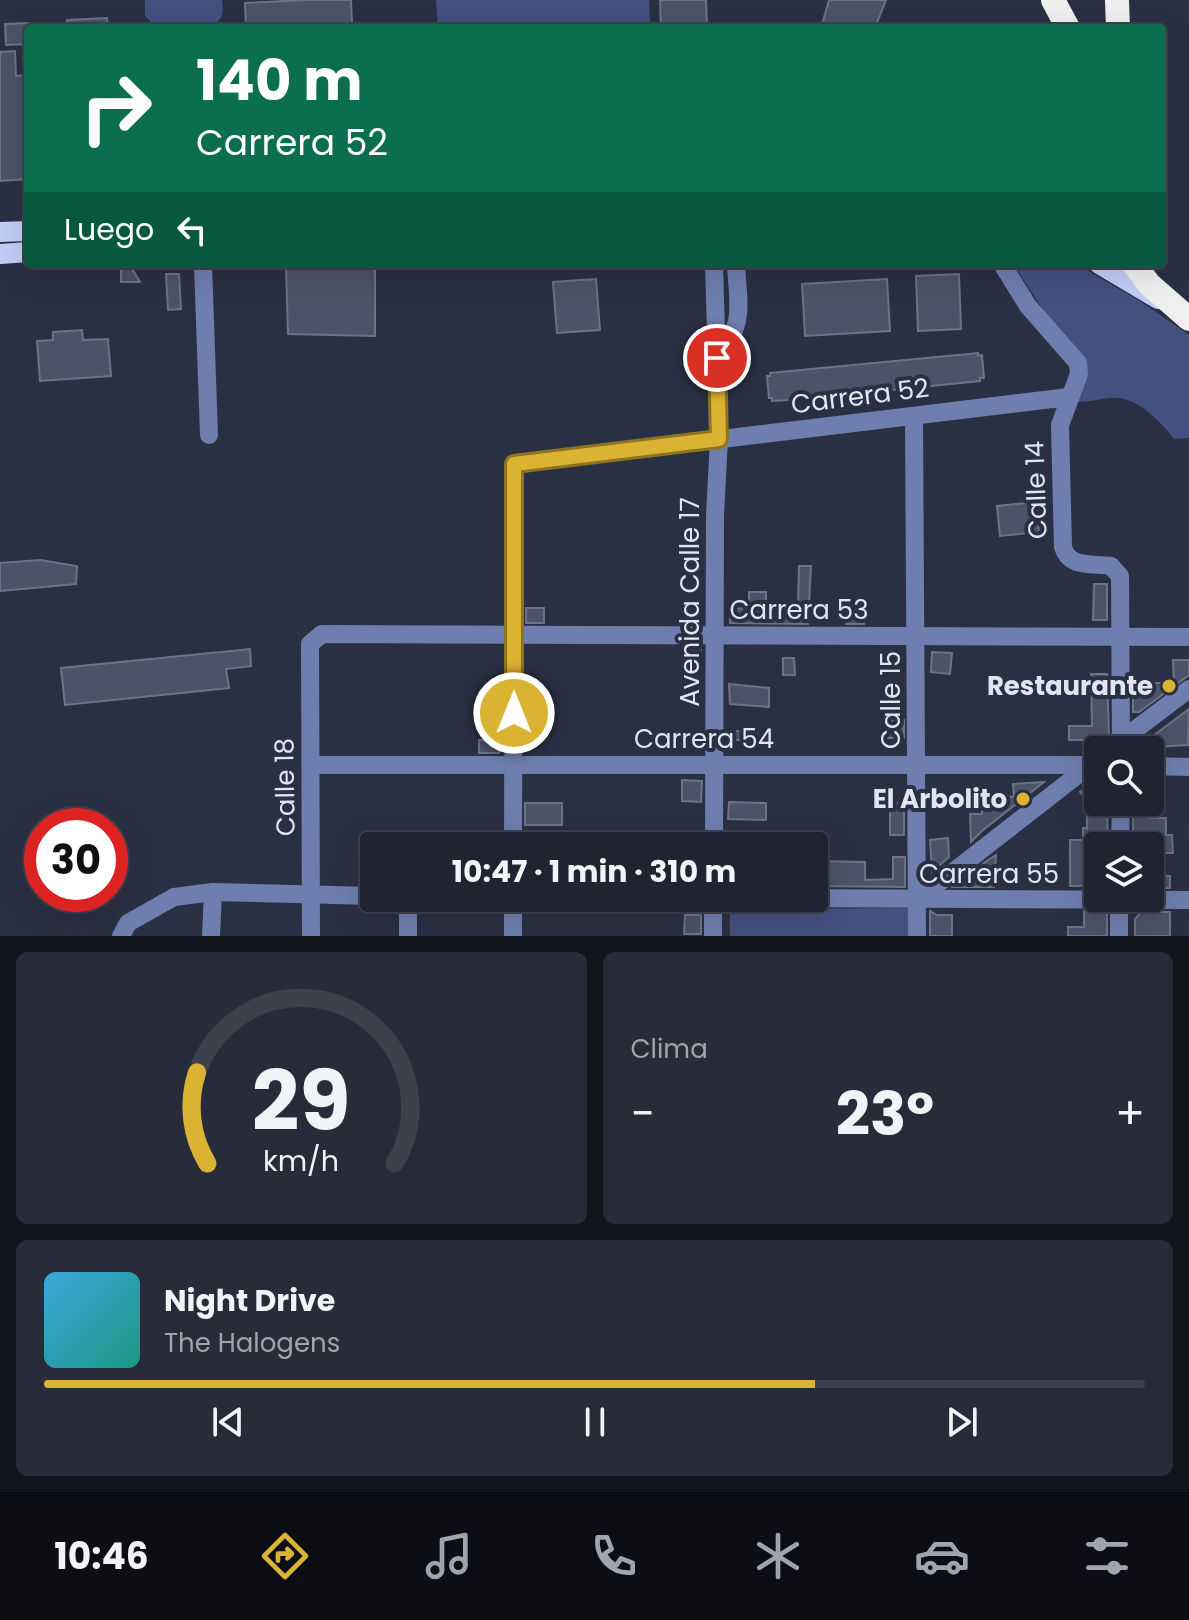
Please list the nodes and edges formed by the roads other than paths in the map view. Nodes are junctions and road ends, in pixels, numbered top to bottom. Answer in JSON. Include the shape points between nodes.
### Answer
{"nodes":[{"id":1,"x":1052,"y":0,"type":"edge"},
{"id":2,"x":1117,"y":0,"type":"edge"},
{"id":3,"x":1058,"y":24,"type":"edge"},
{"id":4,"x":1066,"y":24,"type":"edge"},
{"id":5,"x":1118,"y":24,"type":"edge"},
{"id":6,"x":24,"y":231,"type":"edge"},
{"id":7,"x":0,"y":232,"type":"edge"},
{"id":8,"x":24,"y":252,"type":"edge"},
{"id":9,"x":0,"y":254,"type":"edge"},
{"id":10,"x":203,"y":268,"type":"edge"},
{"id":11,"x":714,"y":268,"type":"edge"},
{"id":12,"x":736,"y":268,"type":"edge"},
{"id":13,"x":1004,"y":268,"type":"edge"},
{"id":14,"x":1106,"y":268,"type":"edge"},
{"id":15,"x":1137,"y":268,"type":"edge"},
{"id":16,"x":1151,"y":268,"type":"edge"},
{"id":17,"x":1186,"y":314,"type":"edge"},
{"id":18,"x":717,"y":358,"type":"junction"},
{"id":19,"x":1069,"y":397,"type":"junction"},
{"id":20,"x":914,"y":416,"type":"junction"},
{"id":21,"x":209,"y":435,"type":"dead end"},
{"id":22,"x":719,"y":439,"type":"junction"},
{"id":23,"x":514,"y":636,"type":"junction"},
{"id":24,"x":714,"y":636,"type":"junction"},
{"id":25,"x":916,"y":636,"type":"junction"},
{"id":26,"x":1121,"y":637,"type":"junction"},
{"id":27,"x":1189,"y":637,"type":"edge"},
{"id":28,"x":315,"y":638,"type":"joint"},
{"id":29,"x":1189,"y":689,"type":"edge"},
{"id":30,"x":1117,"y":736,"type":"edge"},
{"id":31,"x":1131,"y":736,"type":"edge"},
{"id":32,"x":1084,"y":763,"type":"edge"},
{"id":33,"x":514,"y":764,"type":"junction"},
{"id":34,"x":311,"y":765,"type":"junction"},
{"id":35,"x":715,"y":765,"type":"junction"},
{"id":36,"x":917,"y":765,"type":"junction"},
{"id":37,"x":1164,"y":766,"type":"edge"},
{"id":38,"x":1189,"y":767,"type":"edge"},
{"id":39,"x":1084,"y":771,"type":"edge"},
{"id":40,"x":513,"y":832,"type":"edge"},
{"id":41,"x":714,"y":832,"type":"edge"},
{"id":42,"x":213,"y":892,"type":"junction"},
{"id":43,"x":312,"y":896,"type":"junction"},
{"id":44,"x":360,"y":896,"type":"edge"},
{"id":45,"x":828,"y":899,"type":"edge"},
{"id":46,"x":1084,"y":899,"type":"edge"},
{"id":47,"x":917,"y":900,"type":"junction"},
{"id":48,"x":1164,"y":900,"type":"edge"},
{"id":49,"x":1189,"y":900,"type":"edge"},
{"id":50,"x":408,"y":912,"type":"edge"},
{"id":51,"x":513,"y":912,"type":"edge"},
{"id":52,"x":713,"y":912,"type":"edge"},
{"id":53,"x":1119,"y":912,"type":"edge"},
{"id":54,"x":121,"y":934,"type":"edge"},
{"id":55,"x":211,"y":936,"type":"edge"},
{"id":56,"x":311,"y":936,"type":"edge"},
{"id":57,"x":408,"y":936,"type":"edge"},
{"id":58,"x":513,"y":936,"type":"edge"},
{"id":59,"x":713,"y":936,"type":"edge"},
{"id":60,"x":917,"y":936,"type":"edge"},
{"id":61,"x":1119,"y":936,"type":"edge"}],
"edges":[{"from":1,"to":3,"type":"main road"},
{"from":1,"to":4,"type":"highway"},
{"from":2,"to":5,"type":"highway"},
{"from":6,"to":7,"type":"main road"},
{"from":8,"to":9,"type":"main road"},
{"from":10,"to":21,"type":"street"},
{"from":11,"to":18,"type":"street","name":"Avenida Calle 17"},
{"from":12,"to":18,"type":"street","via":[[737,326]]},
{"from":13,"to":19,"type":"street","name":"Calle 14","via":[[1028,306],[1078,363]]},
{"from":14,"to":17,"type":"main road"},
{"from":15,"to":17,"type":"highway"},
{"from":16,"to":17,"type":"highway"},
{"from":18,"to":22,"type":"street","name":"Avenida Calle 17"},
{"from":19,"to":20,"type":"street","name":"Carrera 52"},
{"from":19,"to":26,"type":"street","name":"Calle 14","via":[[1060,425],[1064,552],[1073,562],[1111,566],[1118,572]]},
{"from":20,"to":22,"type":"street","name":"Carrera 52"},
{"from":20,"to":25,"type":"street","name":"Calle 15"},
{"from":22,"to":23,"type":"street","name":"Carrera 52","via":[[514,464]]},
{"from":22,"to":24,"type":"street","name":"Avenida Calle 17"},
{"from":23,"to":24,"type":"street","name":"Carrera 53"},
{"from":23,"to":28,"type":"street","name":"Carrera 53"},
{"from":23,"to":33,"type":"street"},
{"from":24,"to":25,"type":"street","name":"Carrera 53"},
{"from":24,"to":35,"type":"street","name":"Avenida Calle 17"},
{"from":25,"to":26,"type":"street","name":"Carrera 53"},
{"from":25,"to":36,"type":"street","name":"Calle 15"},
{"from":26,"to":27,"type":"street","name":"Carrera 53"},
{"from":26,"to":30,"type":"street","name":"Calle 14"},
{"from":28,"to":34,"type":"street","name":"Calle 18","via":[[310,644]]},
{"from":29,"to":31,"type":"street"},
{"from":32,"to":36,"type":"street","name":"Carrera 54"},
{"from":33,"to":34,"type":"street","name":"Carrera 54"},
{"from":33,"to":35,"type":"street","name":"Carrera 54"},
{"from":33,"to":40,"type":"street"},
{"from":34,"to":43,"type":"street","name":"Calle 18"},
{"from":35,"to":36,"type":"street","name":"Carrera 54"},
{"from":35,"to":41,"type":"street","name":"Avenida Calle 17"},
{"from":36,"to":47,"type":"street","name":"Calle 15"},
{"from":37,"to":38,"type":"street"},
{"from":39,"to":47,"type":"street"},
{"from":42,"to":43,"type":"street"},
{"from":42,"to":54,"type":"street","via":[[174,897],[128,923]]},
{"from":42,"to":55,"type":"street"},
{"from":43,"to":44,"type":"street"},
{"from":43,"to":56,"type":"street","name":"Calle 18"},
{"from":45,"to":47,"type":"street","name":"Carrera 55"},
{"from":46,"to":47,"type":"street","name":"Carrera 55"},
{"from":47,"to":60,"type":"street","name":"Calle 15"},
{"from":48,"to":49,"type":"street","name":"Carrera 55"},
{"from":50,"to":57,"type":"street"},
{"from":51,"to":58,"type":"street"},
{"from":52,"to":59,"type":"street"},
{"from":53,"to":61,"type":"street"}]}
